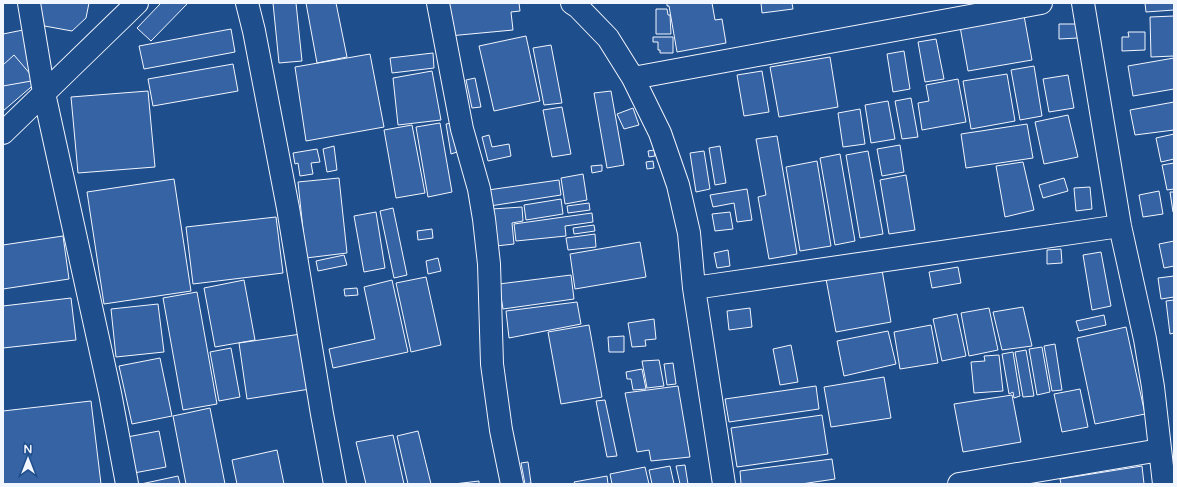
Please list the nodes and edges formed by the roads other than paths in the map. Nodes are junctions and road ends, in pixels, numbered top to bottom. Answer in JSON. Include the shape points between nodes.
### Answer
{"nodes":[{"id":1,"x":29,"y":3,"type":"edge"},
{"id":2,"x":137,"y":3,"type":"edge"},
{"id":3,"x":248,"y":3,"type":"edge"},
{"id":4,"x":438,"y":3,"type":"edge"},
{"id":5,"x":572,"y":3,"type":"edge"},
{"id":6,"x":1042,"y":3,"type":"edge"},
{"id":7,"x":1083,"y":3,"type":"edge"},
{"id":8,"x":633,"y":78,"type":"junction"},
{"id":9,"x":44,"y":93,"type":"junction"},
{"id":10,"x":3,"y":133,"type":"edge"},
{"id":11,"x":1120,"y":226,"type":"junction"},
{"id":12,"x":694,"y":288,"type":"junction"},
{"id":13,"x":1160,"y":450,"type":"junction"},
{"id":14,"x":127,"y":484,"type":"edge"},
{"id":15,"x":335,"y":484,"type":"edge"},
{"id":16,"x":512,"y":484,"type":"edge"},
{"id":17,"x":724,"y":484,"type":"edge"},
{"id":18,"x":959,"y":484,"type":"edge"},
{"id":19,"x":1164,"y":484,"type":"edge"}],
"edges":[{"from":1,"to":9,"type":"street"},
{"from":2,"to":9,"type":"street"},
{"from":3,"to":15,"type":"street","via":[[288,208]]},
{"from":4,"to":16,"type":"street","via":[[462,129],[479,189],[484,219],[489,264],[492,364]]},
{"from":5,"to":8,"type":"street","via":[[608,38]]},
{"from":6,"to":8,"type":"street"},
{"from":7,"to":11,"type":"street"},
{"from":8,"to":12,"type":"street","via":[[660,133],[678,185],[689,233]]},
{"from":9,"to":10,"type":"street"},
{"from":9,"to":14,"type":"street","via":[[110,393]]},
{"from":11,"to":12,"type":"street"},
{"from":11,"to":13,"type":"street","via":[[1145,339]]},
{"from":12,"to":17,"type":"street"},
{"from":13,"to":18,"type":"street"},
{"from":13,"to":19,"type":"street"}]}
